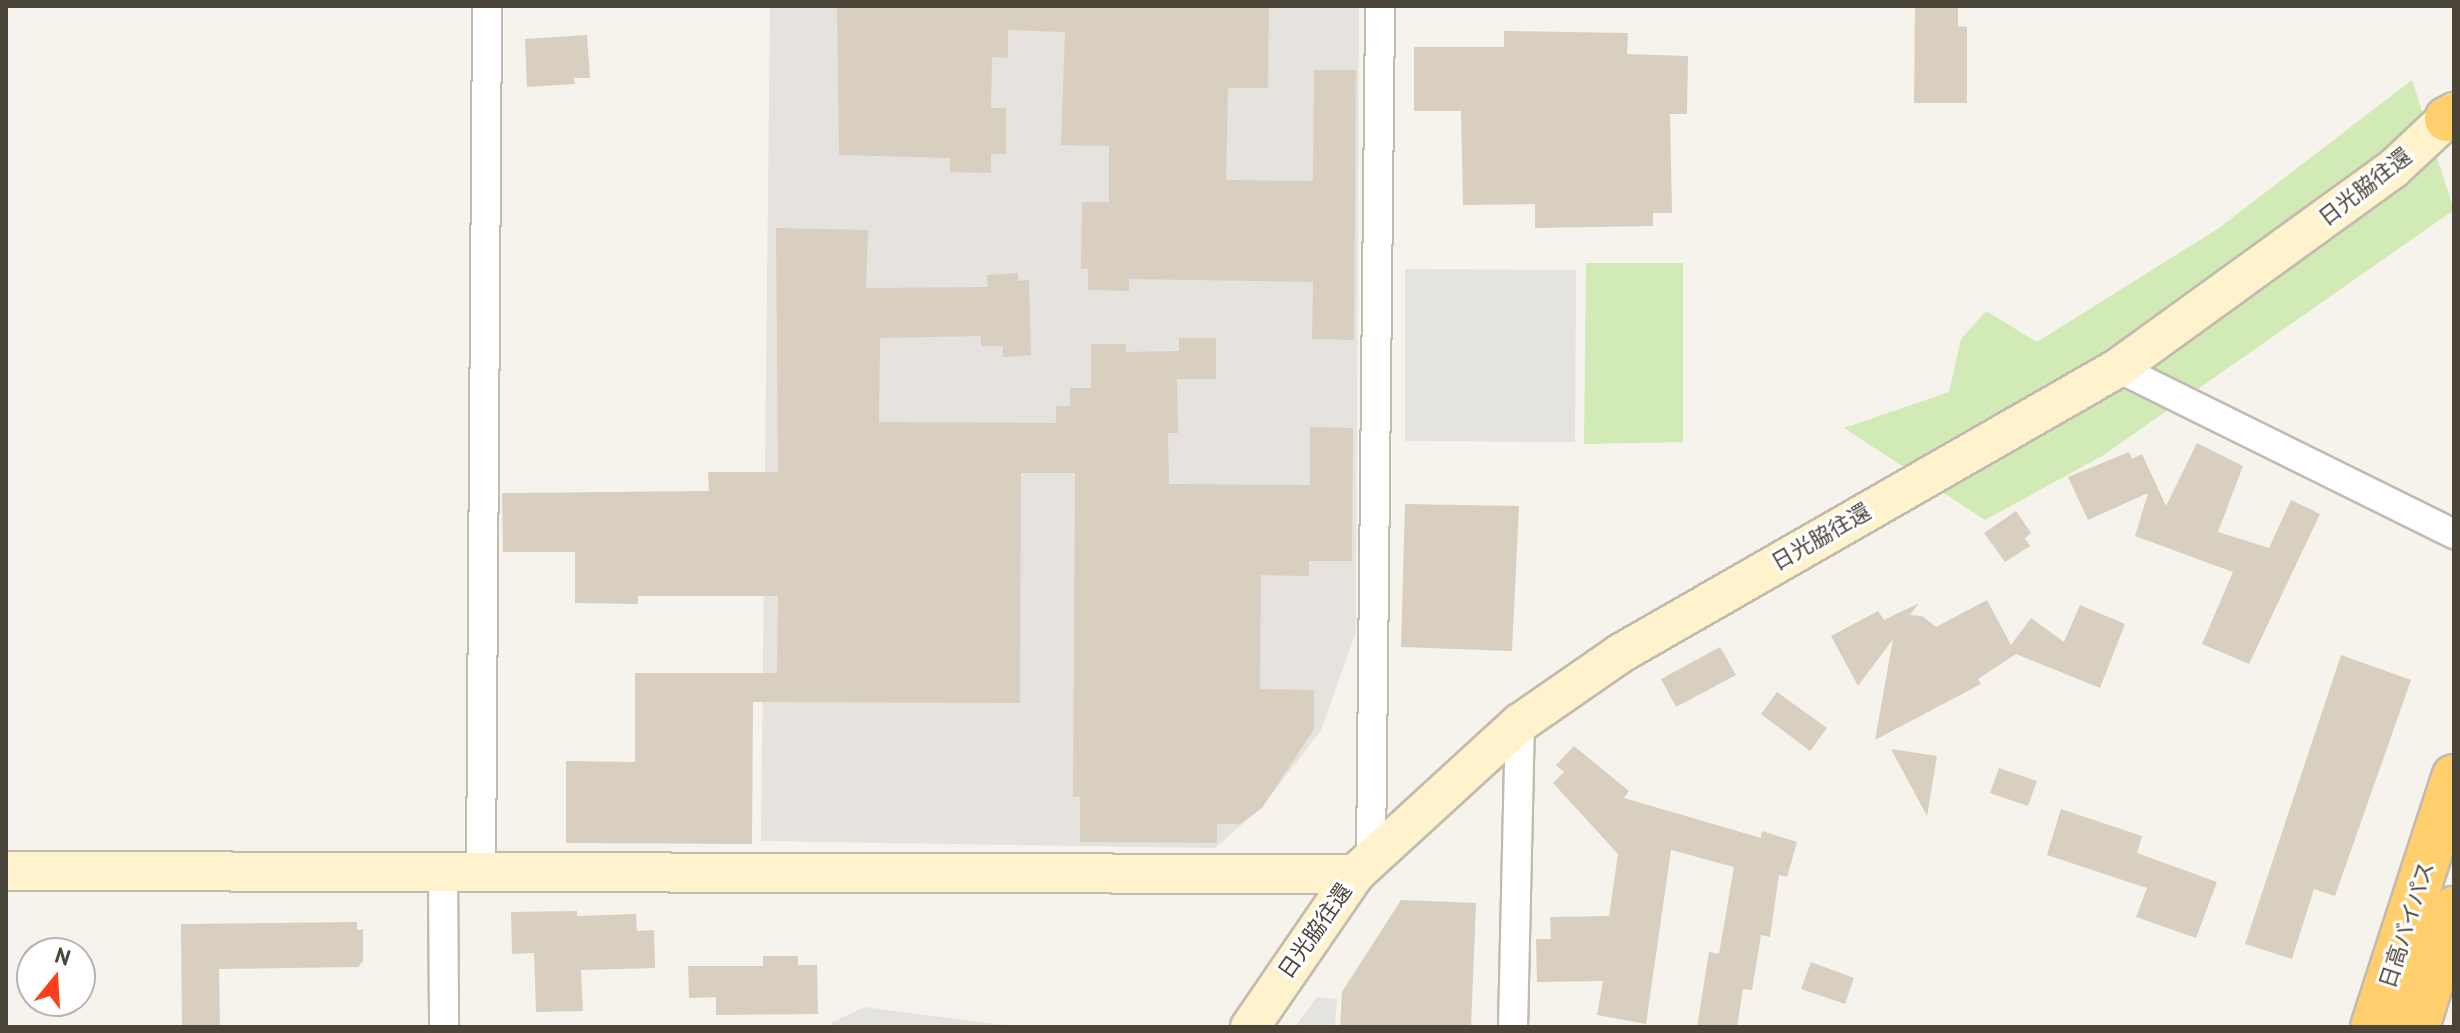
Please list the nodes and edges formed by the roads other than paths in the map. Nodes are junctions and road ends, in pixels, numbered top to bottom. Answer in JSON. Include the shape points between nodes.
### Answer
{"nodes":[{"id":1,"x":487,"y":6,"type":"edge"},
{"id":2,"x":1380,"y":6,"type":"edge"},
{"id":3,"x":2452,"y":116,"type":"edge"},
{"id":4,"x":2118,"y":368,"type":"junction"},
{"id":5,"x":2454,"y":534,"type":"edge"},
{"id":6,"x":1520,"y":723,"type":"junction"},
{"id":7,"x":2454,"y":777,"type":"edge"},
{"id":8,"x":1363,"y":865,"type":"junction"},
{"id":9,"x":6,"y":871,"type":"edge"},
{"id":10,"x":443,"y":872,"type":"junction"},
{"id":11,"x":481,"y":872,"type":"junction"},
{"id":12,"x":2454,"y":909,"type":"edge"},
{"id":13,"x":444,"y":1027,"type":"edge"},
{"id":14,"x":1250,"y":1027,"type":"edge"},
{"id":15,"x":1513,"y":1027,"type":"edge"},
{"id":16,"x":2373,"y":1027,"type":"edge"},
{"id":17,"x":2417,"y":1027,"type":"edge"}],
"edges":[{"from":1,"to":11,"type":"street"},
{"from":2,"to":8,"type":"street"},
{"from":3,"to":4,"type":"street","name":"日光脇往還","via":[[2392,170]]},
{"from":4,"to":5,"type":"street"},
{"from":4,"to":6,"type":"street","name":"日光脇往還","via":[[1621,653]]},
{"from":6,"to":8,"type":"street","name":"日光脇往還"},
{"from":6,"to":15,"type":"street"},
{"from":7,"to":16,"type":"highway","name":"日高バイパス"},
{"from":8,"to":11,"type":"street"},
{"from":8,"to":14,"type":"street","name":"日光脇往還"},
{"from":9,"to":10,"type":"street"},
{"from":10,"to":11,"type":"street"},
{"from":10,"to":13,"type":"street"},
{"from":12,"to":17,"type":"highway","name":"日高バイパス"}]}
